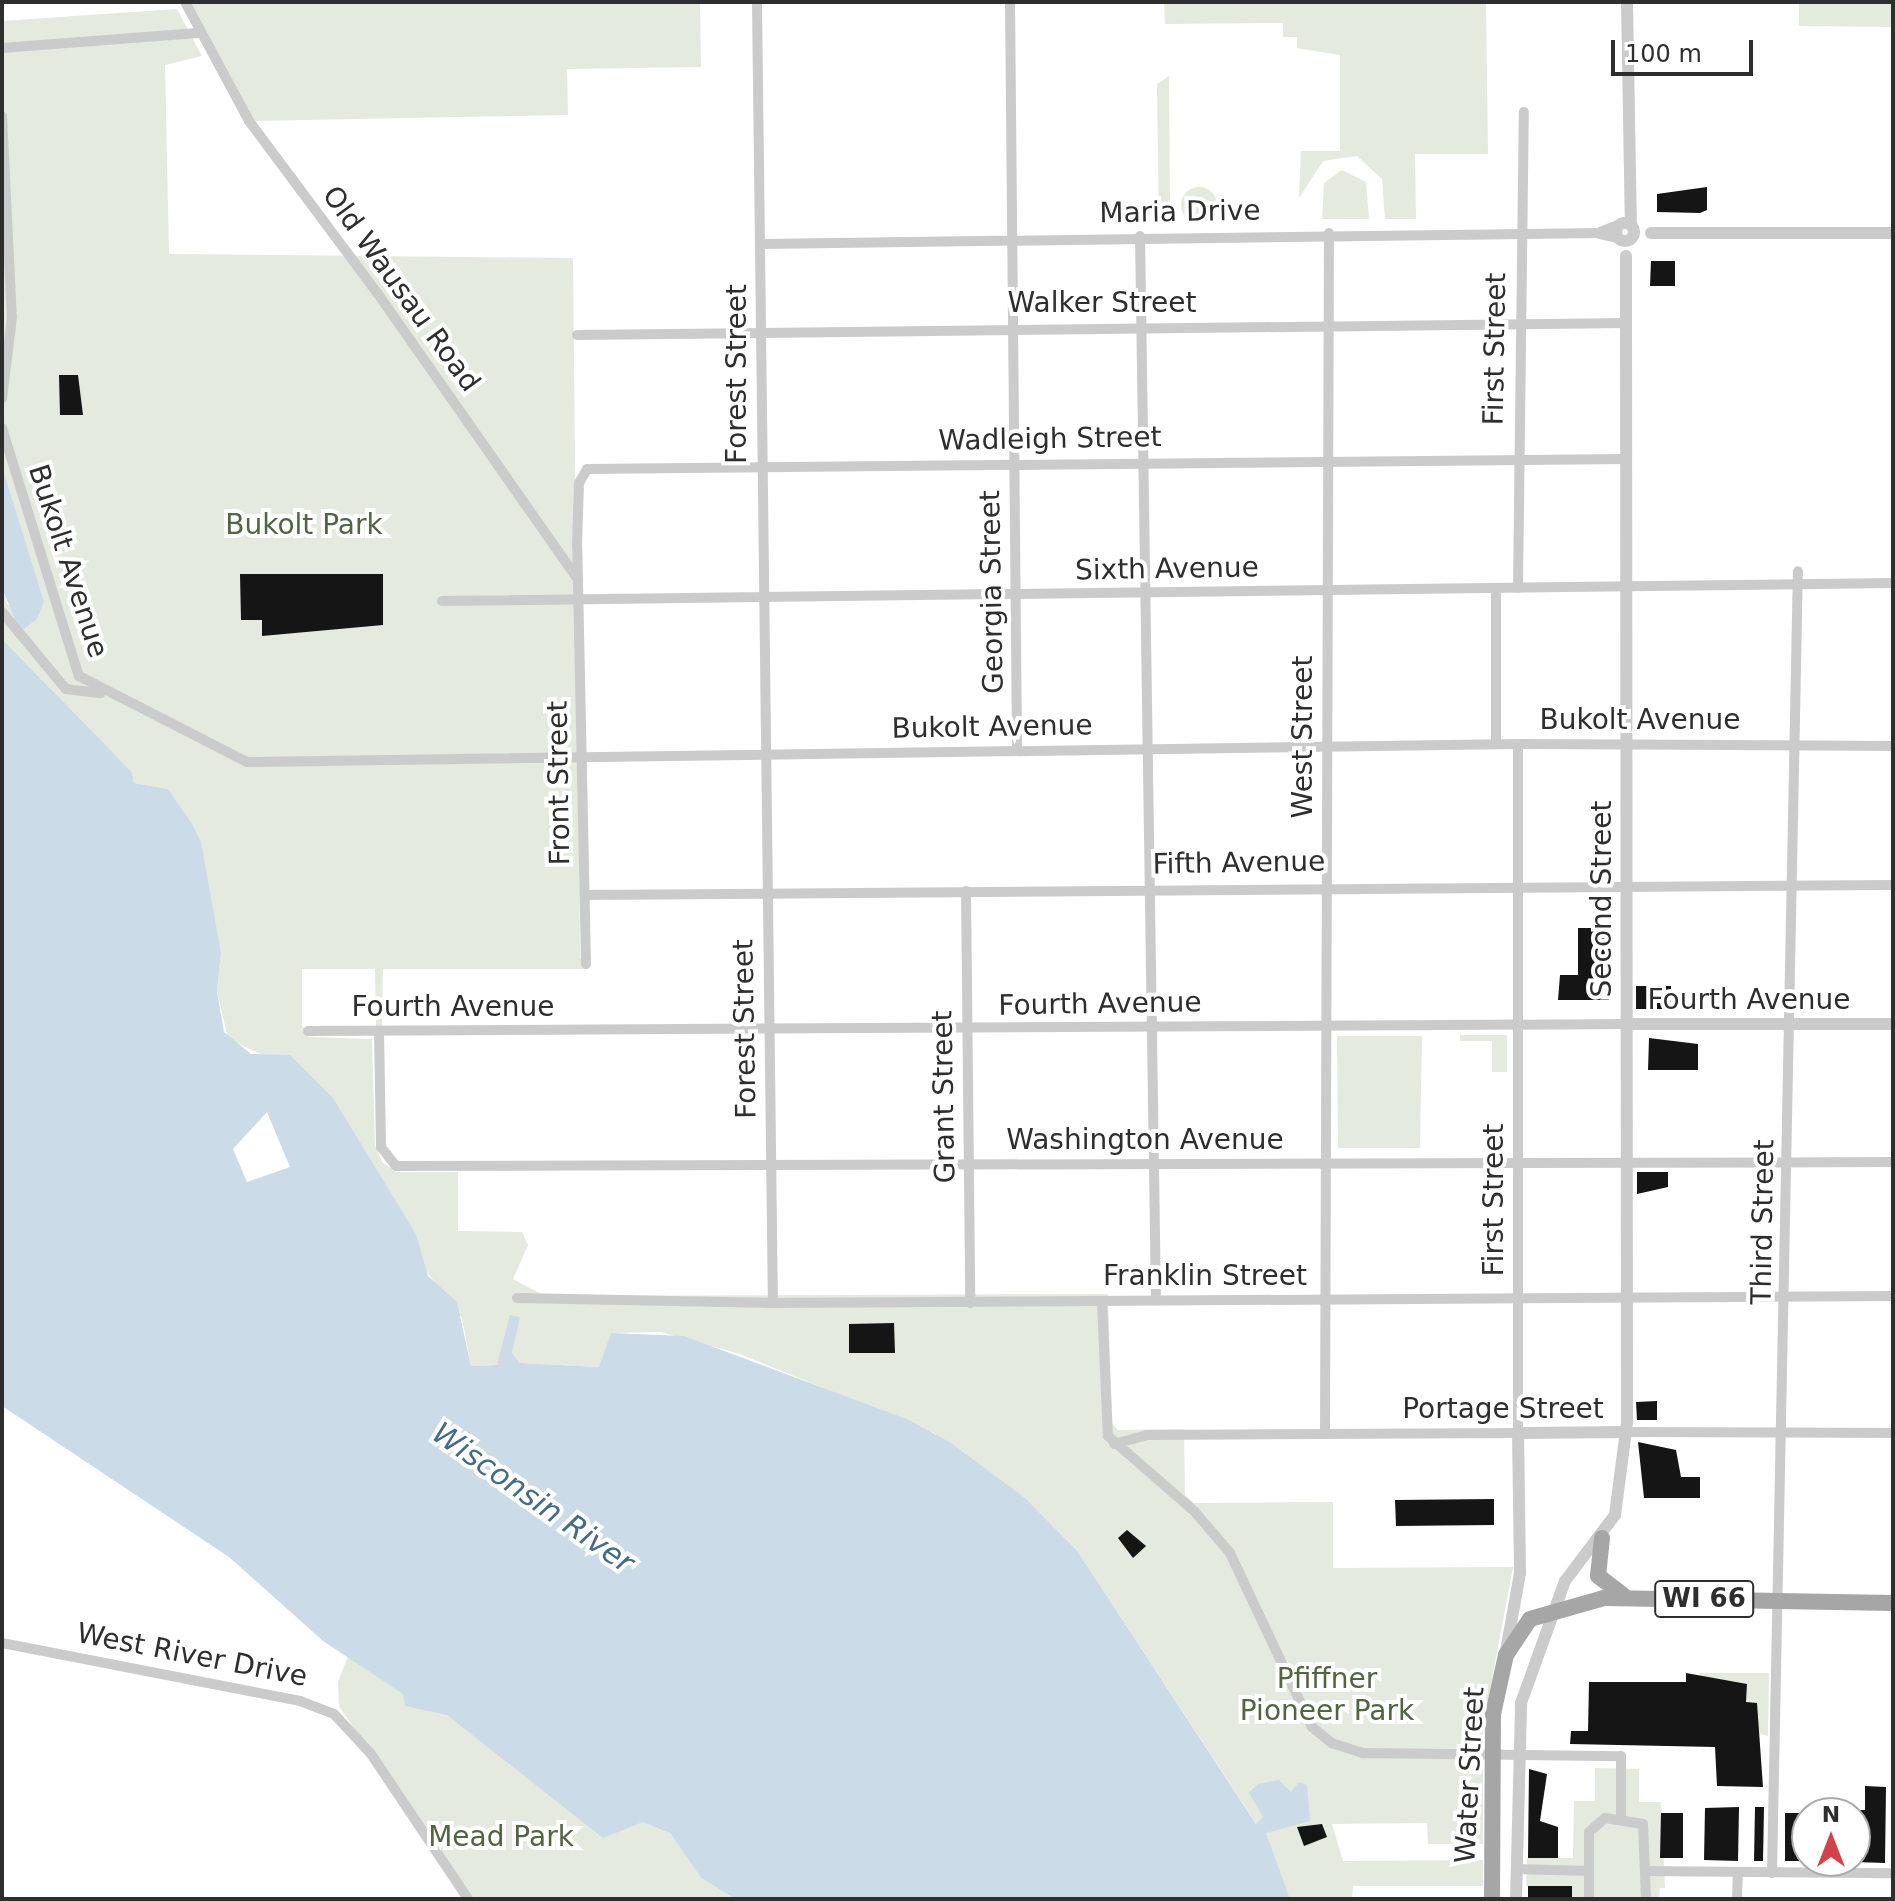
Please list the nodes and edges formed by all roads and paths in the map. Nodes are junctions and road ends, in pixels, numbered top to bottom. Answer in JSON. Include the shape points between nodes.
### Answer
{"nodes":[{"id":1,"x":185,"y":2,"type":"edge"},
{"id":2,"x":757,"y":2,"type":"edge"},
{"id":3,"x":1010,"y":2,"type":"edge"},
{"id":4,"x":1627,"y":2,"type":"edge"},
{"id":5,"x":197,"y":33,"type":"junction"},
{"id":6,"x":2,"y":48,"type":"edge"},
{"id":7,"x":1524,"y":112,"type":"dead end"},
{"id":8,"x":2,"y":116,"type":"edge"},
{"id":9,"x":1625,"y":232,"type":"junction"},
{"id":10,"x":1329,"y":233,"type":"junction"},
{"id":11,"x":1600,"y":233,"type":"joint"},
{"id":12,"x":1893,"y":233,"type":"edge"},
{"id":13,"x":1521,"y":234,"type":"junction"},
{"id":14,"x":1140,"y":236,"type":"junction"},
{"id":15,"x":1012,"y":238,"type":"junction"},
{"id":16,"x":760,"y":244,"type":"junction"},
{"id":17,"x":1520,"y":323,"type":"junction"},
{"id":18,"x":1627,"y":323,"type":"junction"},
{"id":19,"x":1326,"y":325,"type":"junction"},
{"id":20,"x":1142,"y":326,"type":"junction"},
{"id":21,"x":1012,"y":328,"type":"junction"},
{"id":22,"x":760,"y":332,"type":"junction"},
{"id":23,"x":577,"y":335,"type":"dead end"},
{"id":24,"x":2,"y":398,"type":"edge"},
{"id":25,"x":2,"y":428,"type":"edge"},
{"id":26,"x":1518,"y":459,"type":"junction"},
{"id":27,"x":1627,"y":459,"type":"junction"},
{"id":28,"x":1328,"y":460,"type":"junction"},
{"id":29,"x":1145,"y":461,"type":"junction"},
{"id":30,"x":1014,"y":463,"type":"junction"},
{"id":31,"x":761,"y":467,"type":"junction"},
{"id":32,"x":1798,"y":571,"type":"dead end"},
{"id":33,"x":578,"y":580,"type":"junction"},
{"id":34,"x":1893,"y":583,"type":"edge"},
{"id":35,"x":1798,"y":585,"type":"junction"},
{"id":36,"x":1626,"y":586,"type":"junction"},
{"id":37,"x":1518,"y":588,"type":"junction"},
{"id":38,"x":1496,"y":589,"type":"junction"},
{"id":39,"x":1327,"y":590,"type":"junction"},
{"id":40,"x":1146,"y":594,"type":"junction"},
{"id":41,"x":1016,"y":595,"type":"junction"},
{"id":42,"x":763,"y":599,"type":"junction"},
{"id":43,"x":442,"y":601,"type":"dead end"},
{"id":44,"x":578,"y":601,"type":"junction"},
{"id":45,"x":2,"y":612,"type":"edge"},
{"id":46,"x":107,"y":693,"type":"junction"},
{"id":47,"x":1496,"y":744,"type":"junction"},
{"id":48,"x":1518,"y":744,"type":"junction"},
{"id":49,"x":1797,"y":744,"type":"junction"},
{"id":50,"x":1626,"y":745,"type":"junction"},
{"id":51,"x":1327,"y":746,"type":"junction"},
{"id":52,"x":1893,"y":746,"type":"edge"},
{"id":53,"x":1017,"y":750,"type":"junction"},
{"id":54,"x":1149,"y":750,"type":"junction"},
{"id":55,"x":582,"y":754,"type":"junction"},
{"id":56,"x":766,"y":754,"type":"junction"},
{"id":57,"x":1518,"y":885,"type":"junction"},
{"id":58,"x":1795,"y":885,"type":"junction"},
{"id":59,"x":1893,"y":885,"type":"edge"},
{"id":60,"x":1326,"y":886,"type":"junction"},
{"id":61,"x":1627,"y":886,"type":"junction"},
{"id":62,"x":1150,"y":888,"type":"junction"},
{"id":63,"x":966,"y":891,"type":"junction"},
{"id":64,"x":767,"y":894,"type":"junction"},
{"id":65,"x":585,"y":895,"type":"junction"},
{"id":66,"x":586,"y":964,"type":"dead end"},
{"id":67,"x":1517,"y":1024,"type":"junction"},
{"id":68,"x":1626,"y":1024,"type":"junction"},
{"id":69,"x":1790,"y":1024,"type":"junction"},
{"id":70,"x":1893,"y":1024,"type":"edge"},
{"id":71,"x":1324,"y":1025,"type":"junction"},
{"id":72,"x":1153,"y":1028,"type":"junction"},
{"id":73,"x":968,"y":1029,"type":"junction"},
{"id":74,"x":769,"y":1030,"type":"junction"},
{"id":75,"x":308,"y":1031,"type":"dead end"},
{"id":76,"x":379,"y":1031,"type":"junction"},
{"id":77,"x":1518,"y":1162,"type":"junction"},
{"id":78,"x":1625,"y":1162,"type":"junction"},
{"id":79,"x":1787,"y":1162,"type":"junction"},
{"id":80,"x":1893,"y":1162,"type":"edge"},
{"id":81,"x":1324,"y":1164,"type":"junction"},
{"id":82,"x":969,"y":1165,"type":"junction"},
{"id":83,"x":1155,"y":1165,"type":"junction"},
{"id":84,"x":771,"y":1167,"type":"junction"},
{"id":85,"x":1786,"y":1296,"type":"junction"},
{"id":86,"x":1893,"y":1296,"type":"edge"},
{"id":87,"x":1624,"y":1297,"type":"junction"},
{"id":88,"x":517,"y":1298,"type":"dead end"},
{"id":89,"x":1519,"y":1298,"type":"junction"},
{"id":90,"x":1156,"y":1300,"type":"junction"},
{"id":91,"x":1324,"y":1300,"type":"junction"},
{"id":92,"x":1102,"y":1301,"type":"junction"},
{"id":93,"x":773,"y":1303,"type":"junction"},
{"id":94,"x":970,"y":1303,"type":"junction"},
{"id":95,"x":1624,"y":1432,"type":"junction"},
{"id":96,"x":1518,"y":1433,"type":"junction"},
{"id":97,"x":1893,"y":1433,"type":"edge"},
{"id":98,"x":1325,"y":1434,"type":"junction"},
{"id":99,"x":1783,"y":1434,"type":"junction"},
{"id":100,"x":1114,"y":1444,"type":"junction"},
{"id":101,"x":1602,"y":1538,"type":"junction"},
{"id":102,"x":1628,"y":1597,"type":"junction"},
{"id":103,"x":1780,"y":1602,"type":"junction"},
{"id":104,"x":1893,"y":1603,"type":"edge"},
{"id":105,"x":1552,"y":1608,"type":"junction"},
{"id":106,"x":2,"y":1643,"type":"edge"},
{"id":107,"x":1506,"y":1655,"type":"junction"},
{"id":108,"x":1492,"y":1755,"type":"junction"},
{"id":109,"x":1516,"y":1755,"type":"junction"},
{"id":110,"x":1621,"y":1819,"type":"junction"},
{"id":111,"x":1516,"y":1869,"type":"junction"},
{"id":112,"x":1589,"y":1871,"type":"junction"},
{"id":113,"x":1646,"y":1871,"type":"junction"},
{"id":114,"x":1738,"y":1873,"type":"junction"},
{"id":115,"x":1772,"y":1873,"type":"junction"},
{"id":116,"x":1893,"y":1873,"type":"edge"},
{"id":117,"x":468,"y":1899,"type":"edge"},
{"id":118,"x":1492,"y":1899,"type":"edge"},
{"id":119,"x":1516,"y":1899,"type":"edge"},
{"id":120,"x":1589,"y":1899,"type":"edge"},
{"id":121,"x":1646,"y":1899,"type":"edge"},
{"id":122,"x":1737,"y":1899,"type":"edge"}],
"edges":[{"from":1,"to":5,"type":"street","name":"Old Wausau Road"},
{"from":2,"to":16,"type":"street","name":"Forest Street"},
{"from":3,"to":15,"type":"street","name":"Georgia Street"},
{"from":4,"to":9,"type":"street"},
{"from":5,"to":6,"type":"street"},
{"from":5,"to":33,"type":"street","name":"Old Wausau Road","via":[[249,121],[378,294]]},
{"from":7,"to":13,"type":"street","name":"First Street"},
{"from":8,"to":24,"type":"street","via":[[12,317]]},
{"from":9,"to":11,"type":"street"},
{"from":9,"to":12,"type":"street"},
{"from":9,"to":18,"type":"street","name":"Second Street"},
{"from":10,"to":13,"type":"street","name":"Maria Drive"},
{"from":10,"to":14,"type":"street","name":"Maria Drive"},
{"from":10,"to":19,"type":"street","name":"West Street"},
{"from":11,"to":13,"type":"street","name":"Maria Drive"},
{"from":13,"to":17,"type":"street","name":"First Street"},
{"from":14,"to":15,"type":"street","name":"Maria Drive"},
{"from":14,"to":20,"type":"street"},
{"from":15,"to":16,"type":"street","name":"Maria Drive"},
{"from":15,"to":21,"type":"street","name":"Georgia Street"},
{"from":16,"to":22,"type":"street","name":"Forest Street"},
{"from":17,"to":18,"type":"street","name":"Walker Street"},
{"from":17,"to":19,"type":"street","name":"Walker Street"},
{"from":17,"to":26,"type":"street","name":"First Street"},
{"from":18,"to":27,"type":"street","name":"Second Street"},
{"from":19,"to":20,"type":"street","name":"Walker Street"},
{"from":19,"to":28,"type":"street","name":"West Street"},
{"from":20,"to":21,"type":"street","name":"Walker Street"},
{"from":20,"to":29,"type":"street"},
{"from":21,"to":22,"type":"street","name":"Walker Street"},
{"from":21,"to":30,"type":"street","name":"Georgia Street"},
{"from":22,"to":23,"type":"street","name":"Walker Street"},
{"from":22,"to":31,"type":"street","name":"Forest Street"},
{"from":25,"to":46,"type":"street","name":"Bukolt Avenue","via":[[74,668]]},
{"from":26,"to":27,"type":"street","name":"Wadleigh Street"},
{"from":26,"to":28,"type":"street","name":"Wadleigh Street"},
{"from":26,"to":37,"type":"street","name":"First Street"},
{"from":27,"to":36,"type":"street","name":"Second Street"},
{"from":28,"to":29,"type":"street","name":"Wadleigh Street"},
{"from":28,"to":39,"type":"street","name":"West Street"},
{"from":29,"to":30,"type":"street","name":"Wadleigh Street"},
{"from":29,"to":40,"type":"street"},
{"from":30,"to":31,"type":"street","name":"Wadleigh Street"},
{"from":30,"to":41,"type":"street","name":"Georgia Street"},
{"from":31,"to":33,"type":"street","name":"Wadleigh Street","via":[[583,471]]},
{"from":31,"to":42,"type":"street","name":"Forest Street"},
{"from":32,"to":35,"type":"street","name":"Third Street"},
{"from":33,"to":44,"type":"street"},
{"from":34,"to":35,"type":"street","name":"Sixth Avenue"},
{"from":35,"to":36,"type":"street","name":"Sixth Avenue"},
{"from":35,"to":49,"type":"street","name":"Third Street"},
{"from":36,"to":37,"type":"street","name":"Sixth Avenue"},
{"from":36,"to":50,"type":"street","name":"Second Street"},
{"from":37,"to":38,"type":"street","name":"Sixth Avenue"},
{"from":38,"to":39,"type":"street","name":"Sixth Avenue"},
{"from":38,"to":47,"type":"street"},
{"from":39,"to":40,"type":"street","name":"Sixth Avenue"},
{"from":39,"to":51,"type":"street","name":"West Street"},
{"from":40,"to":41,"type":"street","name":"Sixth Avenue"},
{"from":40,"to":54,"type":"street"},
{"from":41,"to":42,"type":"street","name":"Sixth Avenue"},
{"from":41,"to":53,"type":"street","name":"Georgia Street"},
{"from":42,"to":44,"type":"street","name":"Sixth Avenue"},
{"from":42,"to":56,"type":"street","name":"Forest Street"},
{"from":43,"to":44,"type":"street","name":"Sixth Avenue"},
{"from":44,"to":55,"type":"street","name":"Front Street"},
{"from":45,"to":46,"type":"street","name":"Bukolt Avenue","via":[[66,689]]},
{"from":46,"to":55,"type":"street","name":"Bukolt Avenue","via":[[247,762]]},
{"from":47,"to":48,"type":"street","name":"Bukolt Avenue"},
{"from":47,"to":51,"type":"street","name":"Bukolt Avenue"},
{"from":48,"to":50,"type":"street","name":"Bukolt Avenue"},
{"from":48,"to":57,"type":"street","name":"First Street"},
{"from":49,"to":50,"type":"street","name":"Bukolt Avenue"},
{"from":49,"to":52,"type":"street","name":"Bukolt Avenue"},
{"from":49,"to":58,"type":"street","name":"Third Street"},
{"from":50,"to":61,"type":"street","name":"Second Street"},
{"from":51,"to":54,"type":"street","name":"Bukolt Avenue"},
{"from":51,"to":60,"type":"street","name":"West Street"},
{"from":53,"to":54,"type":"street","name":"Bukolt Avenue"},
{"from":53,"to":56,"type":"street","name":"Bukolt Avenue"},
{"from":54,"to":62,"type":"street"},
{"from":55,"to":56,"type":"street","name":"Bukolt Avenue"},
{"from":55,"to":65,"type":"street","name":"Front Street"},
{"from":56,"to":64,"type":"street","name":"Forest Street"},
{"from":57,"to":60,"type":"street","name":"Fifth Avenue"},
{"from":57,"to":61,"type":"street","name":"Fifth Avenue"},
{"from":57,"to":67,"type":"street","name":"First Street"},
{"from":58,"to":59,"type":"street","name":"Fifth Avenue"},
{"from":58,"to":61,"type":"street","name":"Fifth Avenue"},
{"from":58,"to":69,"type":"street","name":"Third Street"},
{"from":60,"to":62,"type":"street","name":"Fifth Avenue"},
{"from":60,"to":71,"type":"street","name":"West Street"},
{"from":61,"to":68,"type":"street","name":"Second Street"},
{"from":62,"to":63,"type":"street","name":"Fifth Avenue"},
{"from":62,"to":72,"type":"street"},
{"from":63,"to":64,"type":"street","name":"Fifth Avenue"},
{"from":63,"to":73,"type":"street","name":"Grant Street"},
{"from":64,"to":65,"type":"street","name":"Fifth Avenue"},
{"from":64,"to":74,"type":"street","name":"Forest Street"},
{"from":65,"to":66,"type":"street","name":"Front Street"},
{"from":67,"to":68,"type":"street","name":"Fourth Avenue"},
{"from":67,"to":71,"type":"street","name":"Fourth Avenue"},
{"from":67,"to":77,"type":"street","name":"First Street"},
{"from":68,"to":69,"type":"street","name":"Fourth Avenue"},
{"from":68,"to":78,"type":"street","name":"Second Street"},
{"from":69,"to":70,"type":"street","name":"Fourth Avenue"},
{"from":69,"to":79,"type":"street","name":"Third Street"},
{"from":71,"to":72,"type":"street","name":"Fourth Avenue"},
{"from":71,"to":81,"type":"street","name":"West Street"},
{"from":72,"to":73,"type":"street","name":"Fourth Avenue"},
{"from":72,"to":83,"type":"street"},
{"from":73,"to":74,"type":"street","name":"Fourth Avenue"},
{"from":73,"to":82,"type":"street","name":"Grant Street"},
{"from":74,"to":76,"type":"street","name":"Fourth Avenue"},
{"from":74,"to":84,"type":"street","name":"Forest Street"},
{"from":75,"to":76,"type":"street","name":"Fourth Avenue"},
{"from":76,"to":84,"type":"street","name":"Washington Avenue","via":[[381,1147],[396,1166]]},
{"from":77,"to":78,"type":"street","name":"Washington Avenue"},
{"from":77,"to":81,"type":"street","name":"Washington Avenue"},
{"from":77,"to":89,"type":"street","name":"First Street"},
{"from":78,"to":79,"type":"street","name":"Washington Avenue"},
{"from":78,"to":87,"type":"street","name":"Second Street"},
{"from":79,"to":80,"type":"street","name":"Washington Avenue"},
{"from":79,"to":85,"type":"street","name":"Third Street"},
{"from":81,"to":83,"type":"street","name":"Washington Avenue"},
{"from":81,"to":91,"type":"street","name":"West Street"},
{"from":82,"to":83,"type":"street","name":"Washington Avenue"},
{"from":82,"to":84,"type":"street","name":"Washington Avenue"},
{"from":82,"to":94,"type":"street","name":"Grant Street"},
{"from":83,"to":90,"type":"street"},
{"from":84,"to":93,"type":"street","name":"Forest Street"},
{"from":85,"to":86,"type":"street","name":"Franklin Street"},
{"from":85,"to":87,"type":"street","name":"Franklin Street"},
{"from":85,"to":99,"type":"street","name":"Third Street"},
{"from":87,"to":89,"type":"street","name":"Franklin Street"},
{"from":87,"to":95,"type":"street","name":"Second Street"},
{"from":88,"to":93,"type":"street","name":"Franklin Street"},
{"from":89,"to":91,"type":"street","name":"Franklin Street"},
{"from":89,"to":96,"type":"street","name":"First Street"},
{"from":90,"to":91,"type":"street","name":"Franklin Street"},
{"from":90,"to":92,"type":"street","name":"Franklin Street"},
{"from":91,"to":98,"type":"street","name":"West Street"},
{"from":92,"to":94,"type":"street","name":"Franklin Street"},
{"from":92,"to":100,"type":"street","via":[[1104,1419]]},
{"from":93,"to":94,"type":"street","name":"Franklin Street"},
{"from":95,"to":96,"type":"street","name":"Portage Street"},
{"from":95,"to":99,"type":"street","name":"Portage Street"},
{"from":95,"to":101,"type":"street","name":"Second Street","via":[[1620,1497]]},
{"from":96,"to":98,"type":"street","name":"Portage Street"},
{"from":96,"to":107,"type":"street","name":"First Street","via":[[1520,1573]]},
{"from":97,"to":99,"type":"street","name":"Portage Street"},
{"from":98,"to":100,"type":"street","name":"Portage Street","via":[[1147,1435]]},
{"from":99,"to":103,"type":"street","name":"Third Street"},
{"from":100,"to":108,"type":"street","via":[[1195,1512],[1230,1553],[1298,1707],[1322,1736],[1363,1753]]},
{"from":101,"to":102,"type":"main road","via":[[1598,1576],[1605,1587]]},
{"from":101,"to":105,"type":"street","name":"Water Street","via":[[1571,1572]]},
{"from":102,"to":103,"type":"main road","number":"WI 66"},
{"from":102,"to":105,"type":"main road","number":"WI 66"},
{"from":103,"to":104,"type":"main road","number":"WI 66"},
{"from":103,"to":115,"type":"street","name":"Third Street"},
{"from":105,"to":107,"type":"main road","number":"WI 66","via":[[1525,1623]]},
{"from":105,"to":109,"type":"street","name":"Water Street","via":[[1521,1703]]},
{"from":106,"to":117,"type":"street","name":"West River Drive","via":[[300,1701],[334,1714],[371,1754]]},
{"from":107,"to":108,"type":"main road","name":"Water Street","number":"WI 66"},
{"from":108,"to":109,"type":"street"},
{"from":108,"to":118,"type":"main road","name":"Water Street","number":"WI 66"},
{"from":109,"to":110,"type":"street","via":[[1621,1756]]},
{"from":109,"to":111,"type":"street","name":"Water Street"},
{"from":110,"to":112,"type":"street","via":[[1599,1819],[1591,1826]]},
{"from":110,"to":113,"type":"street","via":[[1645,1829]]},
{"from":111,"to":112,"type":"street"},
{"from":111,"to":119,"type":"street","name":"Water Street"},
{"from":112,"to":120,"type":"street"},
{"from":113,"to":114,"type":"street"},
{"from":113,"to":121,"type":"street"},
{"from":114,"to":115,"type":"street"},
{"from":114,"to":122,"type":"street"},
{"from":115,"to":116,"type":"street"}]}
